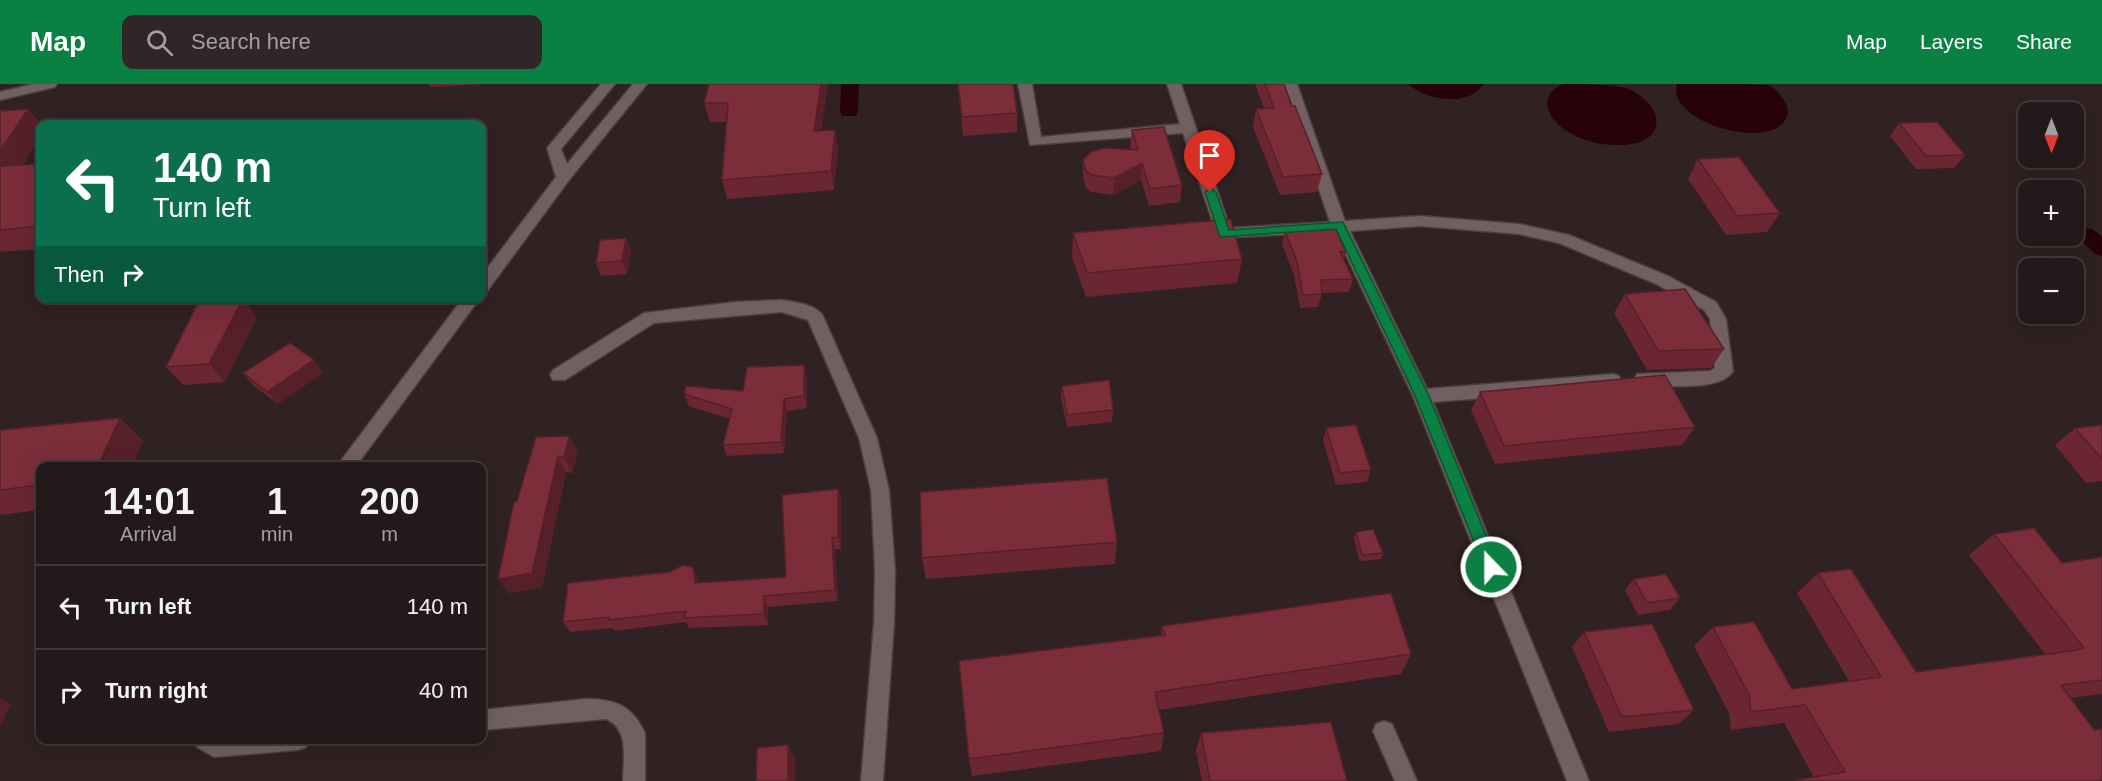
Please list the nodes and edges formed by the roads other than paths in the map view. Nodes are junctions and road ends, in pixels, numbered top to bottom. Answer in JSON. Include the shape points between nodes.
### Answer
{"nodes":[{"id":1,"x":50,"y":84,"type":"edge"},
{"id":2,"x":608,"y":84,"type":"edge"},
{"id":3,"x":640,"y":84,"type":"edge"},
{"id":4,"x":1025,"y":84,"type":"edge"},
{"id":5,"x":1173,"y":84,"type":"edge"},
{"id":6,"x":1290,"y":84,"type":"edge"},
{"id":7,"x":0,"y":96,"type":"edge"},
{"id":8,"x":1190,"y":128,"type":"junction"},
{"id":9,"x":564,"y":177,"type":"junction"},
{"id":10,"x":1339,"y":225,"type":"junction"},
{"id":11,"x":486,"y":281,"type":"edge"},
{"id":12,"x":468,"y":303,"type":"edge"},
{"id":13,"x":559,"y":375,"type":"dead end"},
{"id":14,"x":1422,"y":396,"type":"junction"},
{"id":15,"x":349,"y":462,"type":"edge"},
{"id":16,"x":486,"y":720,"type":"edge"},
{"id":17,"x":1384,"y":731,"type":"dead end"},
{"id":18,"x":210,"y":744,"type":"edge"},
{"id":19,"x":250,"y":744,"type":"edge"},
{"id":20,"x":634,"y":781,"type":"edge"},
{"id":21,"x":872,"y":781,"type":"edge"},
{"id":22,"x":1407,"y":781,"type":"edge"},
{"id":23,"x":1578,"y":781,"type":"edge"}],
"edges":[{"from":1,"to":7,"type":"street"},
{"from":2,"to":9,"type":"street","via":[[554,148]]},
{"from":3,"to":9,"type":"street"},
{"from":4,"to":8,"type":"street","via":[[1035,142]]},
{"from":5,"to":8,"type":"street"},
{"from":6,"to":10,"type":"street"},
{"from":8,"to":10,"type":"street","via":[[1224,234]]},
{"from":9,"to":11,"type":"street"},
{"from":10,"to":14,"type":"street"},
{"from":10,"to":14,"type":"street","via":[[1452,223],[1520,229],[1563,239],[1662,280],[1710,306],[1718,319],[1724,371],[1713,378],[1636,379]]},
{"from":12,"to":15,"type":"street"},
{"from":13,"to":21,"type":"street","via":[[650,317],[781,306],[815,316],[868,438],[880,490],[885,602]]},
{"from":14,"to":23,"type":"street"},
{"from":16,"to":20,"type":"street","via":[[586,709],[621,715],[634,733]]},
{"from":17,"to":22,"type":"street"},
{"from":18,"to":19,"type":"street"}]}
